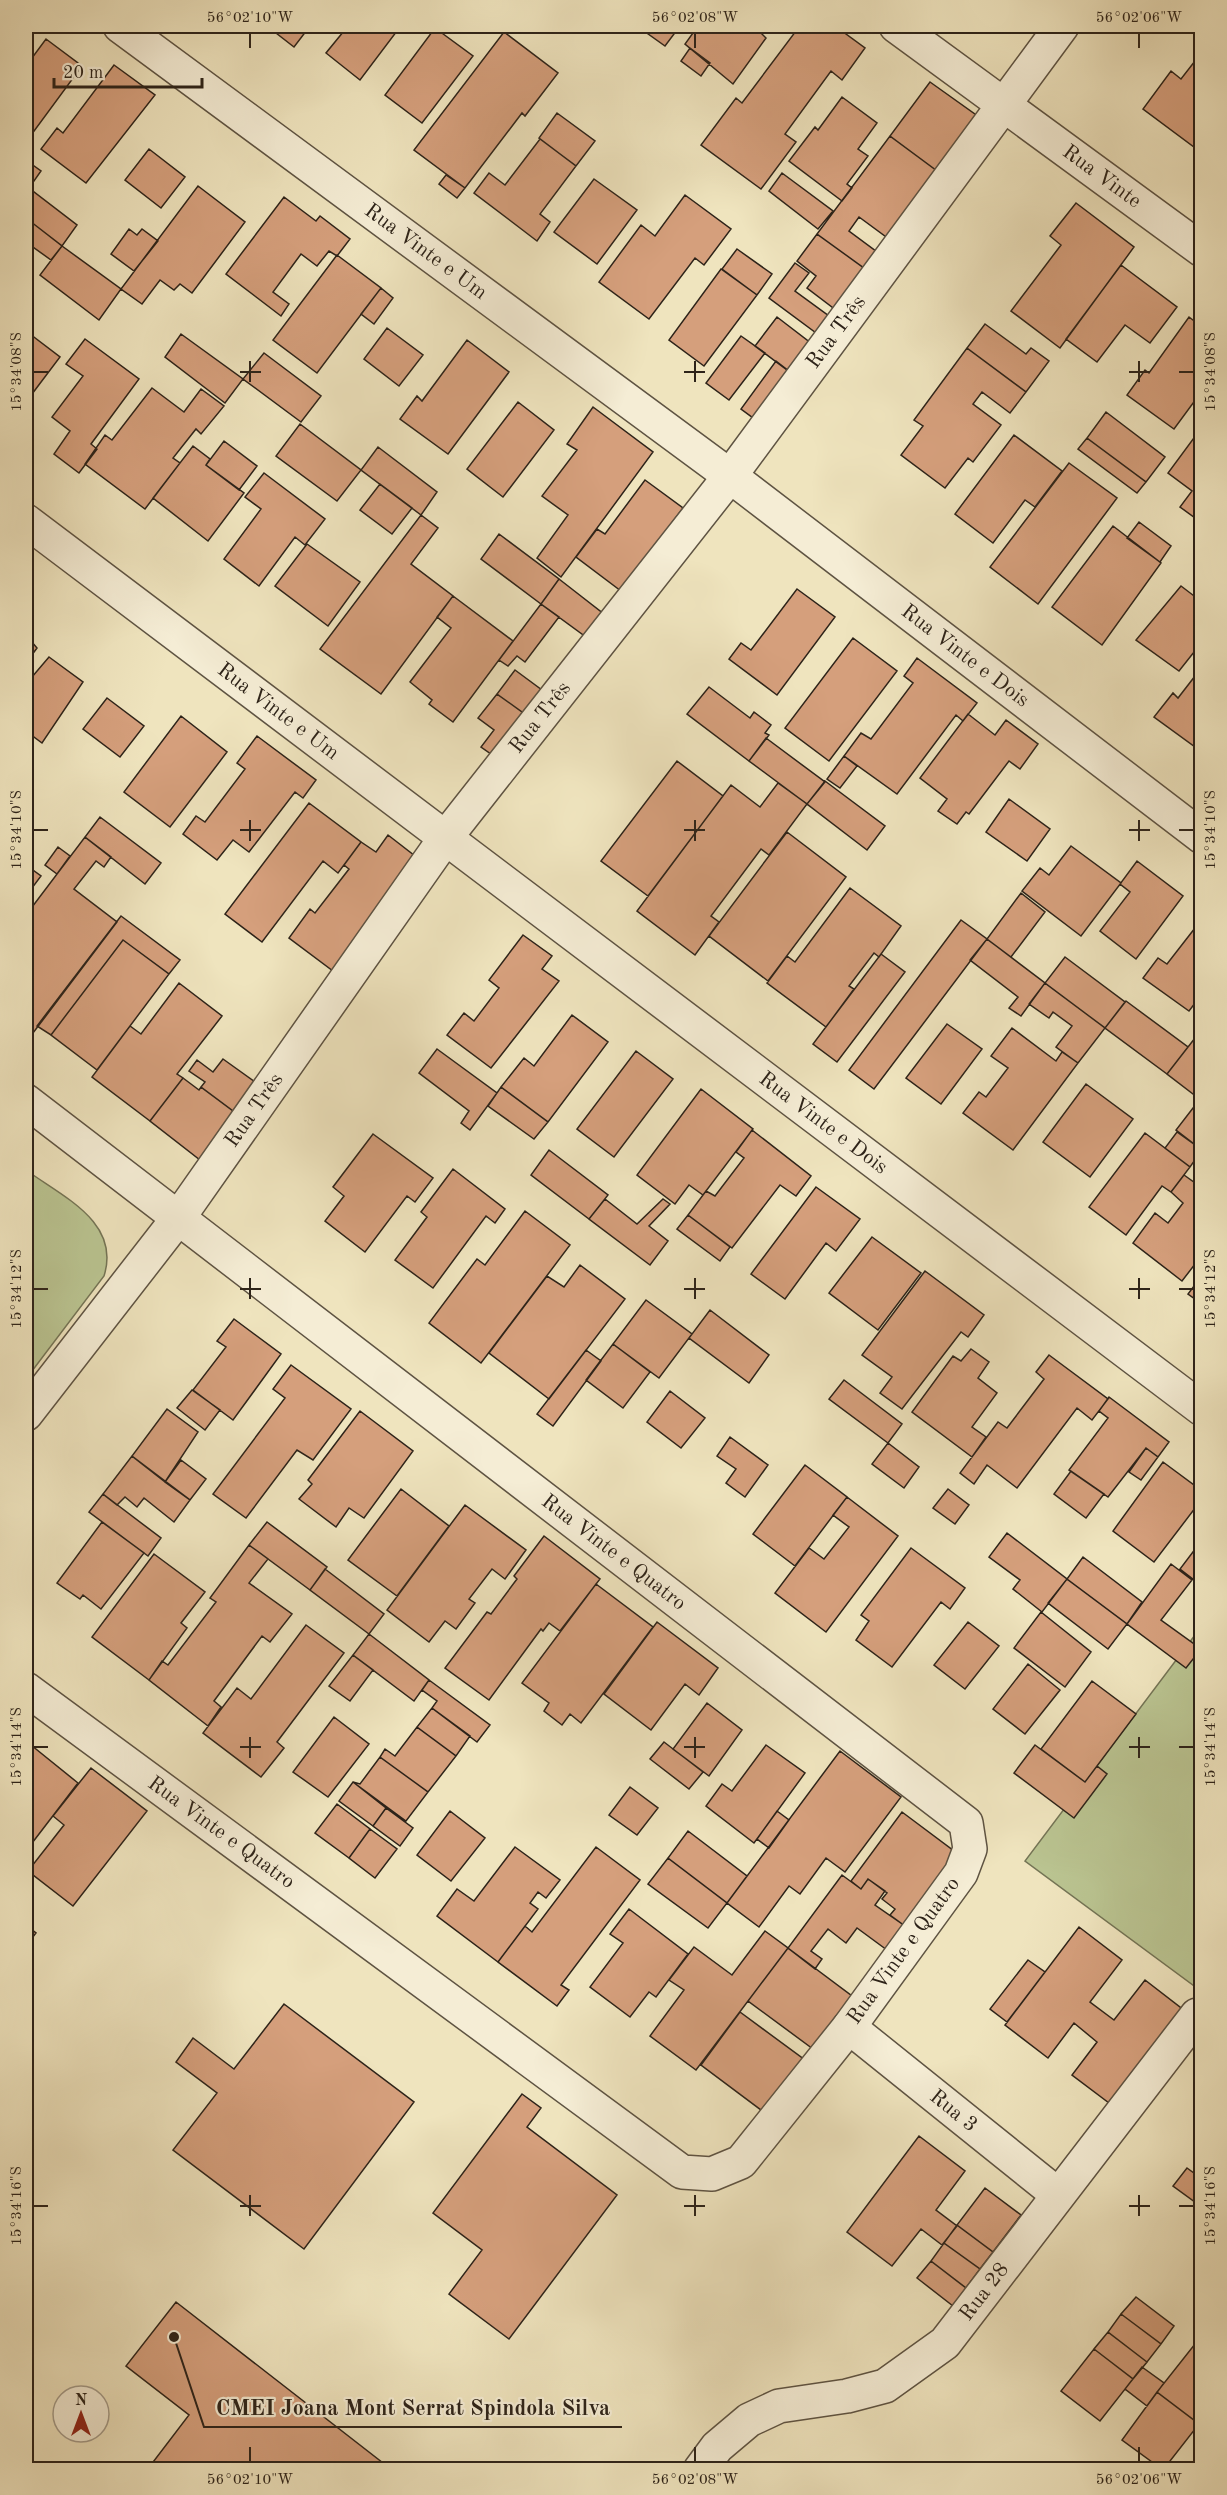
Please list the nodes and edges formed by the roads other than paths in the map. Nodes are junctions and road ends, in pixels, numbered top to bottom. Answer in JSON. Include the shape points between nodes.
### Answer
{"nodes":[{"id":1,"x":120,"y":26,"type":"edge"},
{"id":2,"x":896,"y":26,"type":"edge"},
{"id":3,"x":1062,"y":26,"type":"edge"},
{"id":4,"x":1003,"y":104,"type":"junction"},
{"id":5,"x":1202,"y":250,"type":"edge"},
{"id":6,"x":730,"y":476,"type":"junction"},
{"id":7,"x":26,"y":521,"type":"edge"},
{"id":8,"x":446,"y":837,"type":"junction"},
{"id":9,"x":1202,"y":837,"type":"edge"},
{"id":10,"x":26,"y":1101,"type":"edge"},
{"id":11,"x":179,"y":1217,"type":"junction"},
{"id":12,"x":1202,"y":1409,"type":"edge"},
{"id":13,"x":26,"y":1414,"type":"edge"},
{"id":14,"x":26,"y":1689,"type":"edge"},
{"id":15,"x":1197,"y":2015,"type":"dead end"},
{"id":16,"x":849,"y":2027,"type":"junction"},
{"id":17,"x":1057,"y":2194,"type":"junction"},
{"id":18,"x":700,"y":2469,"type":"edge"}],
"edges":[{"from":1,"to":6,"type":"street","name":"Rua Vinte e Um"},
{"from":2,"to":4,"type":"street","name":"Rua Vinte"},
{"from":3,"to":4,"type":"street","name":"Rua Três"},
{"from":4,"to":5,"type":"street","name":"Rua Vinte"},
{"from":4,"to":6,"type":"street","name":"Rua Três"},
{"from":6,"to":8,"type":"street","name":"Rua Três"},
{"from":6,"to":9,"type":"street","name":"Rua Vinte e Dois"},
{"from":7,"to":8,"type":"street","name":"Rua Vinte e Um"},
{"from":8,"to":11,"type":"street","name":"Rua Três"},
{"from":8,"to":12,"type":"street","name":"Rua Vinte e Dois"},
{"from":10,"to":11,"type":"street","name":"Rua Vinte e Quatro"},
{"from":11,"to":13,"type":"street","name":"Rua Três"},
{"from":11,"to":16,"type":"street","name":"Rua Vinte e Quatro","via":[[966,1823],[970,1849],[961,1873]]},
{"from":14,"to":16,"type":"street","name":"Rua Vinte e Quatro","via":[[682,2172],[712,2174],[741,2162]]},
{"from":15,"to":17,"type":"street","name":"Rua 28"},
{"from":16,"to":17,"type":"street","name":"Rua 3"},
{"from":17,"to":18,"type":"street","name":"Rua 28","via":[[945,2343],[915,2367],[885,2386],[779,2406],[749,2420],[717,2447]]}]}
